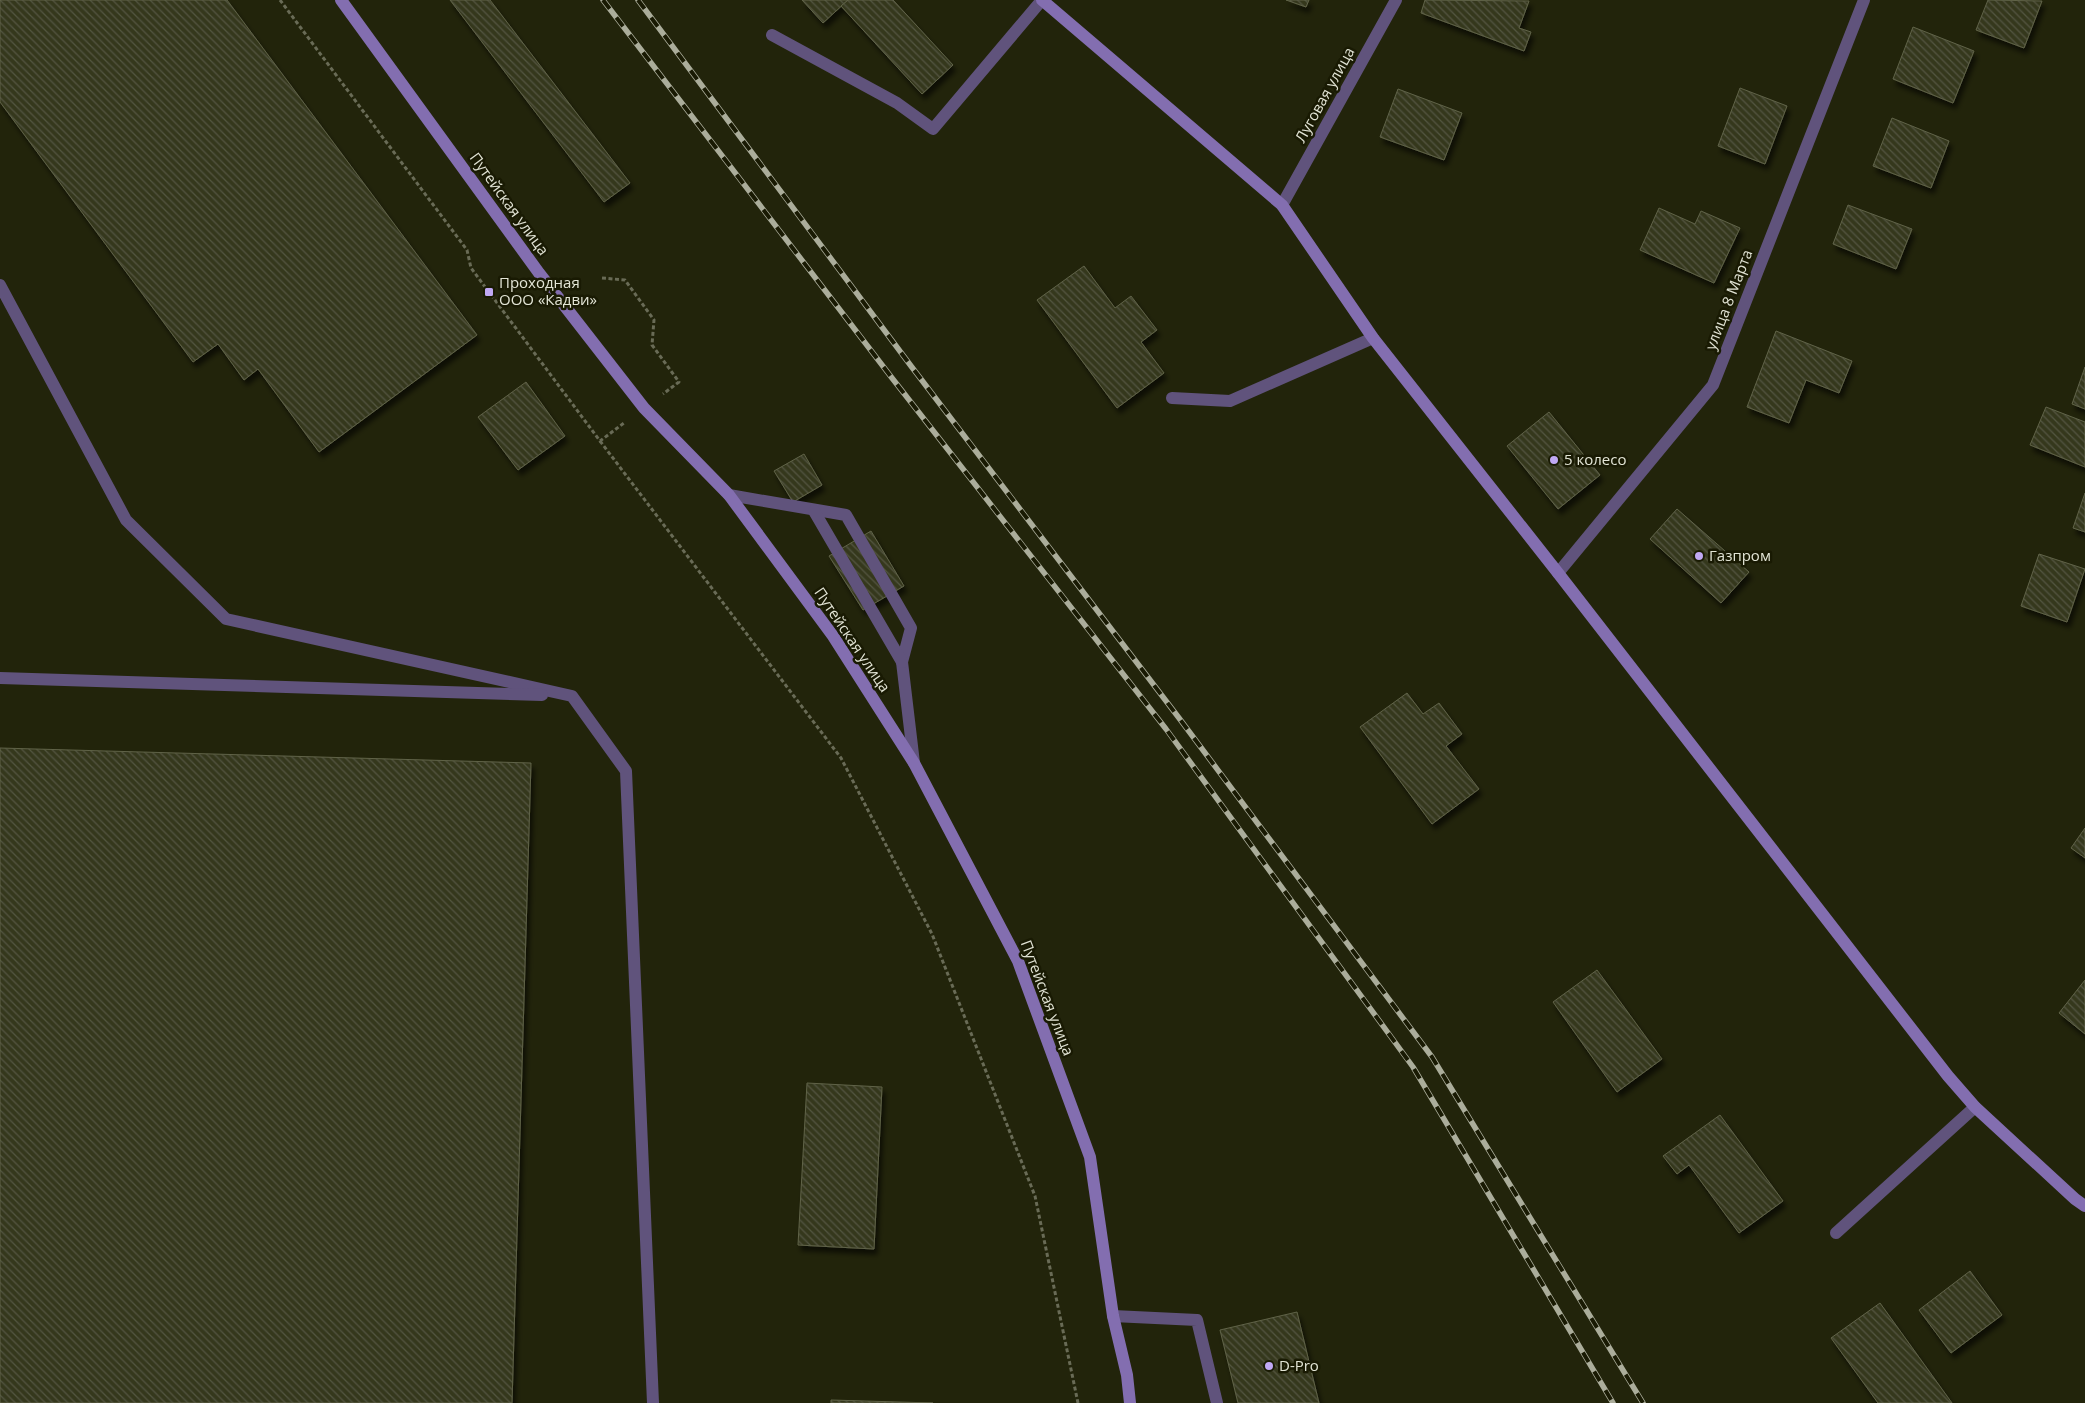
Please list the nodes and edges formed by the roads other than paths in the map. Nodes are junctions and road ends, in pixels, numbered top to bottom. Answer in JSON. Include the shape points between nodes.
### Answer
{"nodes":[{"id":1,"x":341,"y":0,"type":"edge"},
{"id":2,"x":1042,"y":0,"type":"edge"},
{"id":3,"x":1396,"y":0,"type":"edge"},
{"id":4,"x":1864,"y":0,"type":"edge"},
{"id":5,"x":772,"y":35,"type":"dead end"},
{"id":6,"x":1282,"y":205,"type":"junction"},
{"id":7,"x":0,"y":285,"type":"edge"},
{"id":8,"x":1373,"y":338,"type":"junction"},
{"id":9,"x":1172,"y":398,"type":"dead end"},
{"id":10,"x":729,"y":495,"type":"junction"},
{"id":11,"x":814,"y":511,"type":"junction"},
{"id":12,"x":1558,"y":573,"type":"junction"},
{"id":13,"x":902,"y":662,"type":"junction"},
{"id":14,"x":0,"y":678,"type":"edge"},
{"id":15,"x":572,"y":696,"type":"junction"},
{"id":16,"x":914,"y":763,"type":"junction"},
{"id":17,"x":1975,"y":1107,"type":"junction"},
{"id":18,"x":2085,"y":1206,"type":"edge"},
{"id":19,"x":1836,"y":1233,"type":"dead end"},
{"id":20,"x":1113,"y":1316,"type":"junction"},
{"id":21,"x":653,"y":1403,"type":"edge"},
{"id":22,"x":1130,"y":1403,"type":"edge"},
{"id":23,"x":1217,"y":1403,"type":"edge"}],
"edges":[{"from":1,"to":10,"type":"main road","name":"Путейская улица","via":[[539,273],[644,408]]},
{"from":2,"to":5,"type":"street","via":[[933,129],[897,102]]},
{"from":2,"to":6,"type":"main road"},
{"from":3,"to":6,"type":"street","name":"Луговая улица"},
{"from":4,"to":12,"type":"street","name":"улица 8 Марта","via":[[1713,385]]},
{"from":6,"to":8,"type":"main road"},
{"from":7,"to":15,"type":"street","via":[[126,520],[226,619]]},
{"from":8,"to":9,"type":"street","via":[[1230,401]]},
{"from":8,"to":12,"type":"main road"},
{"from":10,"to":11,"type":"street"},
{"from":10,"to":16,"type":"main road","name":"Путейская улица","via":[[833,636]]},
{"from":11,"to":13,"type":"street"},
{"from":11,"to":13,"type":"street","via":[[846,515],[911,628]]},
{"from":12,"to":17,"type":"main road"},
{"from":13,"to":16,"type":"street"},
{"from":14,"to":15,"type":"street"},
{"from":15,"to":21,"type":"street","via":[[626,771]]},
{"from":16,"to":20,"type":"main road","name":"Путейская улица","via":[[1018,961],[1090,1157]]},
{"from":17,"to":18,"type":"main road"},
{"from":17,"to":19,"type":"street"},
{"from":20,"to":22,"type":"main road","name":"Путейская улица"},
{"from":20,"to":23,"type":"street","via":[[1197,1320]]}]}
